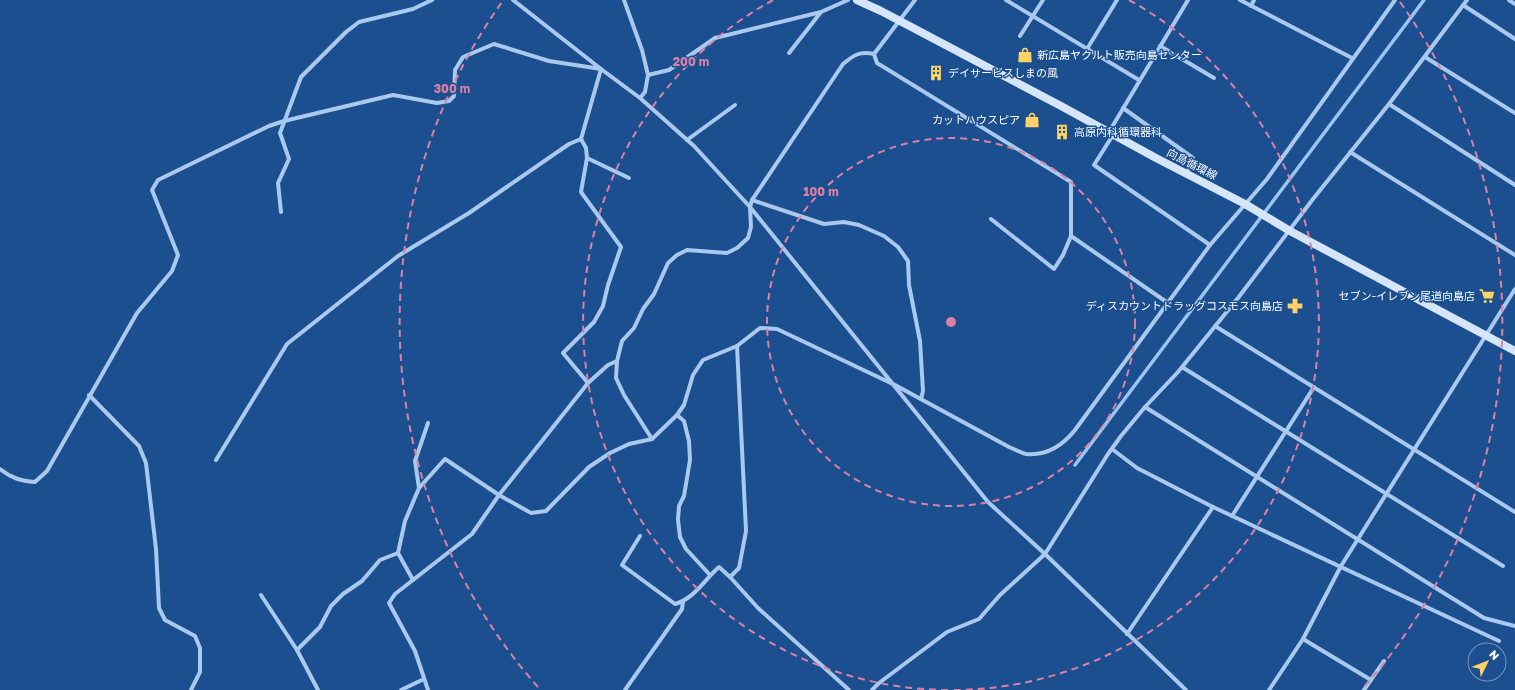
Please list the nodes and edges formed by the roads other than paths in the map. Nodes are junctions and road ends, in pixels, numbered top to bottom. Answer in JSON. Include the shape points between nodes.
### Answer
{"nodes":[{"id":1,"x":432,"y":0,"type":"edge"},
{"id":2,"x":513,"y":0,"type":"edge"},
{"id":3,"x":624,"y":0,"type":"edge"},
{"id":4,"x":848,"y":0,"type":"edge"},
{"id":5,"x":857,"y":0,"type":"edge"},
{"id":6,"x":915,"y":0,"type":"edge"},
{"id":7,"x":1006,"y":0,"type":"edge"},
{"id":8,"x":1043,"y":0,"type":"edge"},
{"id":9,"x":1117,"y":0,"type":"edge"},
{"id":10,"x":1188,"y":0,"type":"edge"},
{"id":11,"x":1240,"y":0,"type":"edge"},
{"id":12,"x":1254,"y":0,"type":"edge"},
{"id":13,"x":1395,"y":0,"type":"edge"},
{"id":14,"x":1467,"y":0,"type":"edge"},
{"id":15,"x":1509,"y":0,"type":"edge"},
{"id":16,"x":1515,"y":4,"type":"edge"},
{"id":17,"x":1463,"y":5,"type":"junction"},
{"id":18,"x":1251,"y":6,"type":"junction"},
{"id":19,"x":821,"y":12,"type":"junction"},
{"id":20,"x":1033,"y":16,"type":"junction"},
{"id":21,"x":900,"y":20,"type":"junction"},
{"id":22,"x":1020,"y":36,"type":"dead end"},
{"id":23,"x":1515,"y":39,"type":"edge"},
{"id":24,"x":1160,"y":46,"type":"junction"},
{"id":25,"x":1087,"y":49,"type":"junction"},
{"id":26,"x":790,"y":53,"type":"dead end"},
{"id":27,"x":874,"y":54,"type":"junction"},
{"id":28,"x":1425,"y":57,"type":"junction"},
{"id":29,"x":1352,"y":58,"type":"junction"},
{"id":30,"x":601,"y":69,"type":"junction"},
{"id":31,"x":648,"y":76,"type":"junction"},
{"id":32,"x":1214,"y":78,"type":"dead end"},
{"id":33,"x":1139,"y":80,"type":"junction"},
{"id":34,"x":640,"y":98,"type":"junction"},
{"id":35,"x":1389,"y":104,"type":"junction"},
{"id":36,"x":735,"y":105,"type":"dead end"},
{"id":37,"x":1123,"y":108,"type":"junction"},
{"id":38,"x":1515,"y":114,"type":"edge"},
{"id":39,"x":284,"y":121,"type":"junction"},
{"id":40,"x":1111,"y":133,"type":"junction"},
{"id":41,"x":581,"y":139,"type":"junction"},
{"id":42,"x":687,"y":140,"type":"junction"},
{"id":43,"x":1350,"y":152,"type":"junction"},
{"id":44,"x":587,"y":158,"type":"junction"},
{"id":45,"x":1187,"y":173,"type":"junction"},
{"id":46,"x":629,"y":178,"type":"dead end"},
{"id":47,"x":1515,"y":185,"type":"edge"},
{"id":48,"x":752,"y":200,"type":"junction"},
{"id":49,"x":1247,"y":206,"type":"junction"},
{"id":50,"x":750,"y":207,"type":"junction"},
{"id":51,"x":280,"y":212,"type":"dead end"},
{"id":52,"x":991,"y":219,"type":"dead end"},
{"id":53,"x":1286,"y":228,"type":"junction"},
{"id":54,"x":1071,"y":236,"type":"junction"},
{"id":55,"x":1210,"y":245,"type":"junction"},
{"id":56,"x":1515,"y":255,"type":"edge"},
{"id":57,"x":1515,"y":289,"type":"edge"},
{"id":58,"x":1168,"y":303,"type":"junction"},
{"id":59,"x":1215,"y":326,"type":"junction"},
{"id":60,"x":1486,"y":335,"type":"junction"},
{"id":61,"x":736,"y":346,"type":"junction"},
{"id":62,"x":1515,"y":351,"type":"edge"},
{"id":63,"x":616,"y":361,"type":"junction"},
{"id":64,"x":1182,"y":367,"type":"junction"},
{"id":65,"x":588,"y":383,"type":"junction"},
{"id":66,"x":895,"y":385,"type":"junction"},
{"id":67,"x":1314,"y":387,"type":"junction"},
{"id":68,"x":89,"y":395,"type":"junction"},
{"id":69,"x":920,"y":399,"type":"junction"},
{"id":70,"x":1145,"y":407,"type":"junction"},
{"id":71,"x":677,"y":415,"type":"junction"},
{"id":72,"x":428,"y":423,"type":"dead end"},
{"id":73,"x":1286,"y":432,"type":"junction"},
{"id":74,"x":652,"y":439,"type":"junction"},
{"id":75,"x":1112,"y":449,"type":"junction"},
{"id":76,"x":1414,"y":449,"type":"junction"},
{"id":77,"x":216,"y":460,"type":"dead end"},
{"id":78,"x":0,"y":469,"type":"edge"},
{"id":79,"x":1258,"y":478,"type":"junction"},
{"id":80,"x":419,"y":488,"type":"junction"},
{"id":81,"x":1387,"y":494,"type":"junction"},
{"id":82,"x":499,"y":495,"type":"junction"},
{"id":83,"x":1213,"y":507,"type":"junction"},
{"id":84,"x":1515,"y":512,"type":"edge"},
{"id":85,"x":1232,"y":516,"type":"junction"},
{"id":86,"x":640,"y":536,"type":"dead end"},
{"id":87,"x":1358,"y":540,"type":"junction"},
{"id":88,"x":398,"y":553,"type":"junction"},
{"id":89,"x":1045,"y":554,"type":"junction"},
{"id":90,"x":1341,"y":566,"type":"junction"},
{"id":91,"x":1503,"y":566,"type":"dead end"},
{"id":92,"x":710,"y":575,"type":"junction"},
{"id":93,"x":730,"y":577,"type":"junction"},
{"id":94,"x":413,"y":580,"type":"junction"},
{"id":95,"x":261,"y":595,"type":"dead end"},
{"id":96,"x":682,"y":602,"type":"junction"},
{"id":97,"x":1515,"y":626,"type":"edge"},
{"id":98,"x":1127,"y":634,"type":"junction"},
{"id":99,"x":1303,"y":638,"type":"junction"},
{"id":100,"x":1499,"y":641,"type":"dead end"},
{"id":101,"x":297,"y":650,"type":"junction"},
{"id":102,"x":1384,"y":661,"type":"dead end"},
{"id":103,"x":424,"y":679,"type":"junction"},
{"id":104,"x":1371,"y":680,"type":"junction"},
{"id":105,"x":191,"y":690,"type":"edge"},
{"id":106,"x":318,"y":690,"type":"edge"},
{"id":107,"x":401,"y":690,"type":"edge"},
{"id":108,"x":428,"y":690,"type":"edge"},
{"id":109,"x":625,"y":690,"type":"edge"},
{"id":110,"x":849,"y":690,"type":"edge"},
{"id":111,"x":872,"y":690,"type":"edge"},
{"id":112,"x":1186,"y":690,"type":"edge"},
{"id":113,"x":1269,"y":690,"type":"edge"},
{"id":114,"x":1364,"y":690,"type":"edge"}],
"edges":[{"from":1,"to":39,"type":"street","via":[[413,10],[359,22],[346,32],[301,77]]},
{"from":2,"to":30,"type":"street"},
{"from":3,"to":31,"type":"street","via":[[642,50]]},
{"from":4,"to":19,"type":"street"},
{"from":5,"to":21,"type":"main road","name":"向島循環線"},
{"from":6,"to":21,"type":"street"},
{"from":7,"to":20,"type":"street"},
{"from":8,"to":20,"type":"street"},
{"from":9,"to":25,"type":"street"},
{"from":10,"to":24,"type":"street"},
{"from":11,"to":18,"type":"street"},
{"from":12,"to":18,"type":"street"},
{"from":13,"to":29,"type":"street"},
{"from":14,"to":17,"type":"street"},
{"from":15,"to":16,"type":"street"},
{"from":17,"to":23,"type":"street"},
{"from":17,"to":28,"type":"street"},
{"from":18,"to":29,"type":"street"},
{"from":19,"to":26,"type":"street"},
{"from":19,"to":31,"type":"street","via":[[715,38],[669,70]]},
{"from":20,"to":22,"type":"street"},
{"from":20,"to":25,"type":"street"},
{"from":21,"to":27,"type":"street"},
{"from":21,"to":40,"type":"main road","name":"向島循環線"},
{"from":24,"to":32,"type":"street"},
{"from":24,"to":33,"type":"street"},
{"from":25,"to":33,"type":"street"},
{"from":27,"to":48,"type":"street","via":[[865,52],[854,55],[843,64]]},
{"from":27,"to":54,"type":"street","via":[[877,64],[1071,182]]},
{"from":28,"to":35,"type":"street"},
{"from":28,"to":38,"type":"street"},
{"from":29,"to":49,"type":"street"},
{"from":30,"to":34,"type":"street"},
{"from":30,"to":39,"type":"street","via":[[549,61],[494,44],[463,57],[455,70],[454,96],[449,101],[437,103],[393,96]]},
{"from":30,"to":41,"type":"street"},
{"from":31,"to":34,"type":"street","via":[[645,92]]},
{"from":33,"to":37,"type":"street"},
{"from":34,"to":42,"type":"street"},
{"from":35,"to":43,"type":"street"},
{"from":35,"to":47,"type":"street"},
{"from":36,"to":42,"type":"street"},
{"from":37,"to":40,"type":"street"},
{"from":37,"to":45,"type":"street","via":[[1193,158]]},
{"from":39,"to":51,"type":"street","via":[[280,133],[289,158],[278,183]]},
{"from":39,"to":68,"type":"street","via":[[158,180],[152,190],[178,255],[172,271],[137,313]]},
{"from":40,"to":45,"type":"main road","name":"向島循環線"},
{"from":40,"to":55,"type":"street","via":[[1094,165]]},
{"from":41,"to":44,"type":"street","via":[[586,148]]},
{"from":41,"to":77,"type":"street","via":[[569,144],[469,213],[398,256],[287,344]]},
{"from":42,"to":50,"type":"street"},
{"from":43,"to":53,"type":"street"},
{"from":43,"to":56,"type":"street"},
{"from":44,"to":46,"type":"street"},
{"from":44,"to":65,"type":"street","via":[[580,192],[622,247],[603,306],[594,322],[562,353]]},
{"from":45,"to":49,"type":"main road","name":"向島循環線"},
{"from":48,"to":50,"type":"street"},
{"from":48,"to":69,"type":"street","via":[[824,224],[844,222],[859,225],[884,236],[898,247],[908,261],[909,286],[920,341],[923,391]]},
{"from":49,"to":53,"type":"main road","name":"向島循環線"},
{"from":49,"to":55,"type":"street"},
{"from":50,"to":63,"type":"street","via":[[751,227],[748,238],[737,248],[727,253],[687,250],[668,263],[654,294],[634,328],[622,342]]},
{"from":50,"to":66,"type":"street"},
{"from":52,"to":54,"type":"street","via":[[1054,269]]},
{"from":53,"to":59,"type":"street"},
{"from":53,"to":60,"type":"main road","name":"向島循環線"},
{"from":54,"to":58,"type":"street"},
{"from":55,"to":58,"type":"street"},
{"from":57,"to":60,"type":"street"},
{"from":58,"to":69,"type":"street","via":[[1071,435],[1058,448],[1026,454]]},
{"from":59,"to":64,"type":"street"},
{"from":59,"to":67,"type":"street"},
{"from":60,"to":62,"type":"main road","name":"向島循環線"},
{"from":60,"to":76,"type":"street"},
{"from":61,"to":66,"type":"street","via":[[760,328],[777,329]]},
{"from":61,"to":71,"type":"street","via":[[703,360],[692,375],[684,405]]},
{"from":61,"to":93,"type":"street","via":[[746,531],[739,568]]},
{"from":63,"to":65,"type":"street"},
{"from":63,"to":74,"type":"street","via":[[616,378]]},
{"from":64,"to":70,"type":"street"},
{"from":64,"to":73,"type":"street"},
{"from":65,"to":82,"type":"street"},
{"from":66,"to":69,"type":"street"},
{"from":66,"to":89,"type":"street","via":[[988,502]]},
{"from":67,"to":73,"type":"street"},
{"from":67,"to":76,"type":"street"},
{"from":68,"to":78,"type":"street","via":[[47,471],[35,482],[9,477]]},
{"from":68,"to":105,"type":"street","via":[[139,446],[146,463],[156,549],[159,608],[165,620],[195,636],[200,648],[200,672]]},
{"from":70,"to":75,"type":"street"},
{"from":70,"to":79,"type":"street"},
{"from":71,"to":74,"type":"street"},
{"from":71,"to":92,"type":"street","via":[[684,422],[690,460],[684,496],[679,506],[680,537],[686,549]]},
{"from":72,"to":80,"type":"street","via":[[415,461]]},
{"from":73,"to":79,"type":"street"},
{"from":73,"to":81,"type":"street"},
{"from":74,"to":82,"type":"street","via":[[629,444],[589,467],[546,511],[531,513]]},
{"from":75,"to":83,"type":"street","via":[[1137,468]]},
{"from":75,"to":89,"type":"street"},
{"from":76,"to":81,"type":"street"},
{"from":76,"to":84,"type":"street"},
{"from":79,"to":85,"type":"street"},
{"from":79,"to":87,"type":"street"},
{"from":80,"to":82,"type":"street","via":[[445,459]]},
{"from":80,"to":88,"type":"street","via":[[405,520]]},
{"from":81,"to":87,"type":"street"},
{"from":81,"to":91,"type":"street"},
{"from":82,"to":94,"type":"street","via":[[472,534]]},
{"from":83,"to":85,"type":"street"},
{"from":83,"to":98,"type":"street"},
{"from":85,"to":90,"type":"street"},
{"from":86,"to":96,"type":"street","via":[[622,565],[675,604]]},
{"from":87,"to":90,"type":"street"},
{"from":87,"to":97,"type":"street","via":[[1484,618]]},
{"from":88,"to":94,"type":"street"},
{"from":88,"to":101,"type":"street","via":[[380,560],[362,581],[343,594],[331,606],[320,627]]},
{"from":89,"to":98,"type":"street"},
{"from":89,"to":111,"type":"street","via":[[1000,595],[979,619],[947,632]]},
{"from":90,"to":99,"type":"street"},
{"from":90,"to":100,"type":"street"},
{"from":92,"to":93,"type":"street","via":[[719,567]]},
{"from":92,"to":96,"type":"street"},
{"from":93,"to":110,"type":"street","via":[[758,608]]},
{"from":94,"to":103,"type":"street","via":[[395,594],[389,603],[415,651]]},
{"from":95,"to":101,"type":"street"},
{"from":96,"to":109,"type":"street","via":[[682,609]]},
{"from":98,"to":112,"type":"street"},
{"from":99,"to":104,"type":"street"},
{"from":99,"to":113,"type":"street"},
{"from":101,"to":106,"type":"street"},
{"from":102,"to":104,"type":"street"},
{"from":103,"to":107,"type":"street"},
{"from":103,"to":108,"type":"street"},
{"from":104,"to":114,"type":"street"}]}
